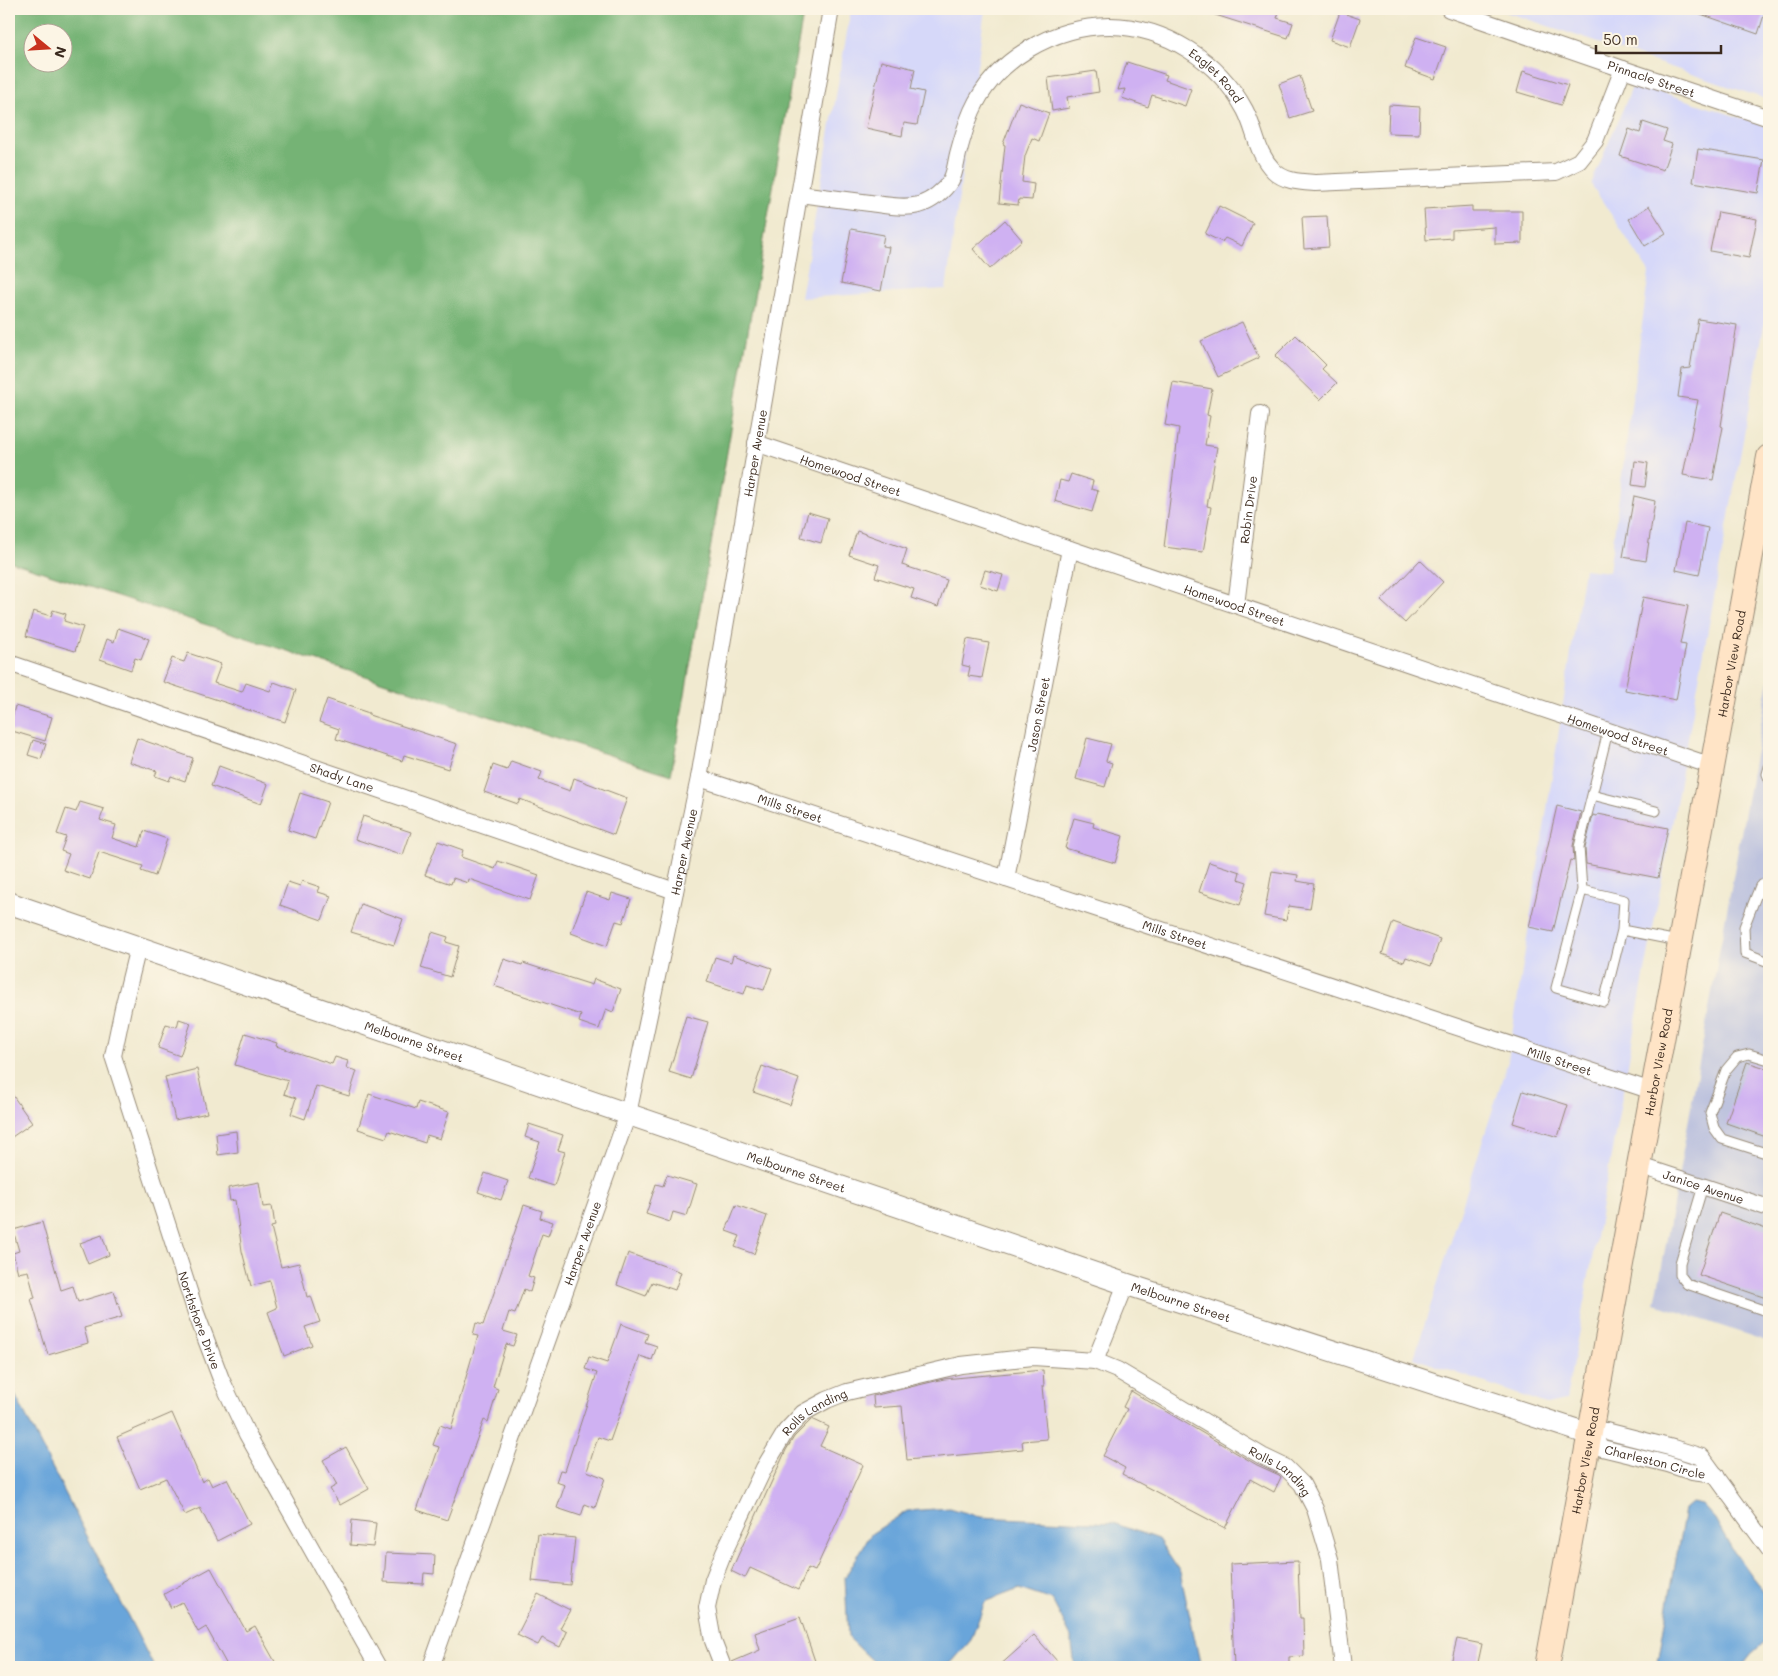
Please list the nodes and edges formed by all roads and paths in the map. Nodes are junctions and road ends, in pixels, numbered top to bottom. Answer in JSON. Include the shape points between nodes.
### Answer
{"nodes":[{"id":1,"x":831,"y":9,"type":"edge"},
{"id":2,"x":1449,"y":9,"type":"edge"},
{"id":3,"x":1623,"y":69,"type":"junction"},
{"id":4,"x":1769,"y":118,"type":"edge"},
{"id":5,"x":798,"y":194,"type":"junction"},
{"id":6,"x":1260,"y":414,"type":"dead end"},
{"id":7,"x":756,"y":443,"type":"junction"},
{"id":8,"x":1768,"y":471,"type":"edge"},
{"id":9,"x":1070,"y":549,"type":"junction"},
{"id":10,"x":1236,"y":605,"type":"junction"},
{"id":11,"x":9,"y":663,"type":"edge"},
{"id":12,"x":1608,"y":731,"type":"junction"},
{"id":13,"x":1712,"y":766,"type":"junction"},
{"id":14,"x":1769,"y":767,"type":"edge"},
{"id":15,"x":699,"y":778,"type":"junction"},
{"id":16,"x":1769,"y":779,"type":"edge"},
{"id":17,"x":1592,"y":794,"type":"junction"},
{"id":18,"x":1656,"y":812,"type":"dead end"},
{"id":19,"x":1006,"y":879,"type":"junction"},
{"id":20,"x":1769,"y":881,"type":"edge"},
{"id":21,"x":1582,"y":890,"type":"junction"},
{"id":22,"x":675,"y":891,"type":"junction"},
{"id":23,"x":9,"y":903,"type":"edge"},
{"id":24,"x":1622,"y":930,"type":"junction"},
{"id":25,"x":1680,"y":942,"type":"junction"},
{"id":26,"x":138,"y":946,"type":"junction"},
{"id":27,"x":1769,"y":962,"type":"edge"},
{"id":28,"x":1769,"y":1060,"type":"edge"},
{"id":29,"x":1652,"y":1091,"type":"junction"},
{"id":30,"x":628,"y":1114,"type":"junction"},
{"id":31,"x":1769,"y":1154,"type":"edge"},
{"id":32,"x":1638,"y":1165,"type":"junction"},
{"id":33,"x":1703,"y":1186,"type":"junction"},
{"id":34,"x":1769,"y":1208,"type":"edge"},
{"id":35,"x":1126,"y":1284,"type":"junction"},
{"id":36,"x":1769,"y":1312,"type":"edge"},
{"id":37,"x":1095,"y":1361,"type":"junction"},
{"id":38,"x":1588,"y":1434,"type":"junction"},
{"id":39,"x":1769,"y":1549,"type":"edge"},
{"id":40,"x":378,"y":1667,"type":"edge"},
{"id":41,"x":431,"y":1667,"type":"edge"},
{"id":42,"x":723,"y":1667,"type":"edge"},
{"id":43,"x":1343,"y":1667,"type":"edge"},
{"id":44,"x":1547,"y":1667,"type":"edge"}],
"edges":[{"from":1,"to":5,"type":"street","name":"Harper Avenue"},
{"from":2,"to":3,"type":"street","name":"Pinnacle Street"},
{"from":3,"to":4,"type":"street","name":"Pinnacle Street"},
{"from":3,"to":5,"type":"street","name":"Eaglet Road","via":[[1595,141],[1579,161],[1556,172],[1294,182],[1275,172],[1261,156],[1245,111],[1233,90],[1199,56],[1179,43],[1134,28],[1086,28],[1040,42],[1001,70],[973,109],[952,178],[938,195],[919,205],[897,206]]},
{"from":5,"to":7,"type":"street","name":"Harper Avenue"},
{"from":6,"to":10,"type":"street","name":"Robin Drive"},
{"from":7,"to":9,"type":"street","name":"Homewood Street"},
{"from":7,"to":15,"type":"street","name":"Harper Avenue"},
{"from":8,"to":13,"type":"main road","name":"Harbor View Road"},
{"from":9,"to":10,"type":"street","name":"Homewood Street"},
{"from":9,"to":19,"type":"street","name":"Jason Street"},
{"from":10,"to":12,"type":"street","name":"Homewood Street"},
{"from":11,"to":22,"type":"street","name":"Shady Lane"},
{"from":12,"to":13,"type":"street","name":"Homewood Street"},
{"from":12,"to":17,"type":"lane"},
{"from":13,"to":25,"type":"main road","name":"Harbor View Road"},
{"from":14,"to":16,"type":"lane"},
{"from":15,"to":19,"type":"street","name":"Mills Street"},
{"from":15,"to":22,"type":"street","name":"Harper Avenue"},
{"from":17,"to":18,"type":"lane"},
{"from":17,"to":21,"type":"lane","via":[[1579,847]]},
{"from":19,"to":29,"type":"street","name":"Mills Street"},
{"from":20,"to":27,"type":"lane","via":[[1760,886],[1744,927],[1745,953]]},
{"from":21,"to":24,"type":"lane","via":[[1624,900]]},
{"from":21,"to":24,"type":"lane","via":[[1556,988],[1604,1002]]},
{"from":22,"to":30,"type":"street","name":"Harper Avenue"},
{"from":23,"to":26,"type":"street","name":"Melbourne Street"},
{"from":24,"to":25,"type":"lane"},
{"from":25,"to":29,"type":"main road","name":"Harbor View Road"},
{"from":26,"to":30,"type":"street","name":"Melbourne Street"},
{"from":26,"to":40,"type":"street","name":"Northshore Drive","via":[[114,1056],[196,1313],[221,1378],[248,1434]]},
{"from":28,"to":31,"type":"lane","via":[[1749,1054],[1737,1058],[1726,1070],[1710,1112],[1714,1128],[1722,1139]]},
{"from":29,"to":32,"type":"main road","name":"Harbor View Road"},
{"from":30,"to":35,"type":"street","name":"Melbourne Street"},
{"from":30,"to":41,"type":"street","name":"Harper Avenue"},
{"from":32,"to":33,"type":"street","name":"Janice Avenue"},
{"from":32,"to":38,"type":"main road","name":"Harbor View Road"},
{"from":33,"to":34,"type":"street","name":"Janice Avenue"},
{"from":33,"to":36,"type":"lane","via":[[1680,1263],[1680,1275],[1688,1284]]},
{"from":35,"to":37,"type":"street"},
{"from":35,"to":38,"type":"street","name":"Melbourne Street"},
{"from":37,"to":42,"type":"street","name":"Rolls Landing","via":[[1033,1357],[961,1365],[847,1392],[803,1413],[786,1431],[764,1468],[713,1580],[707,1608],[713,1641]]},
{"from":37,"to":43,"type":"street","name":"Rolls Landing","via":[[1117,1370],[1285,1467],[1302,1484],[1316,1509],[1330,1559]]},
{"from":38,"to":39,"type":"street","name":"Charleston Circle","via":[[1602,1448],[1692,1472],[1716,1474]]},
{"from":38,"to":44,"type":"main road","name":"Harbor View Road"}]}
